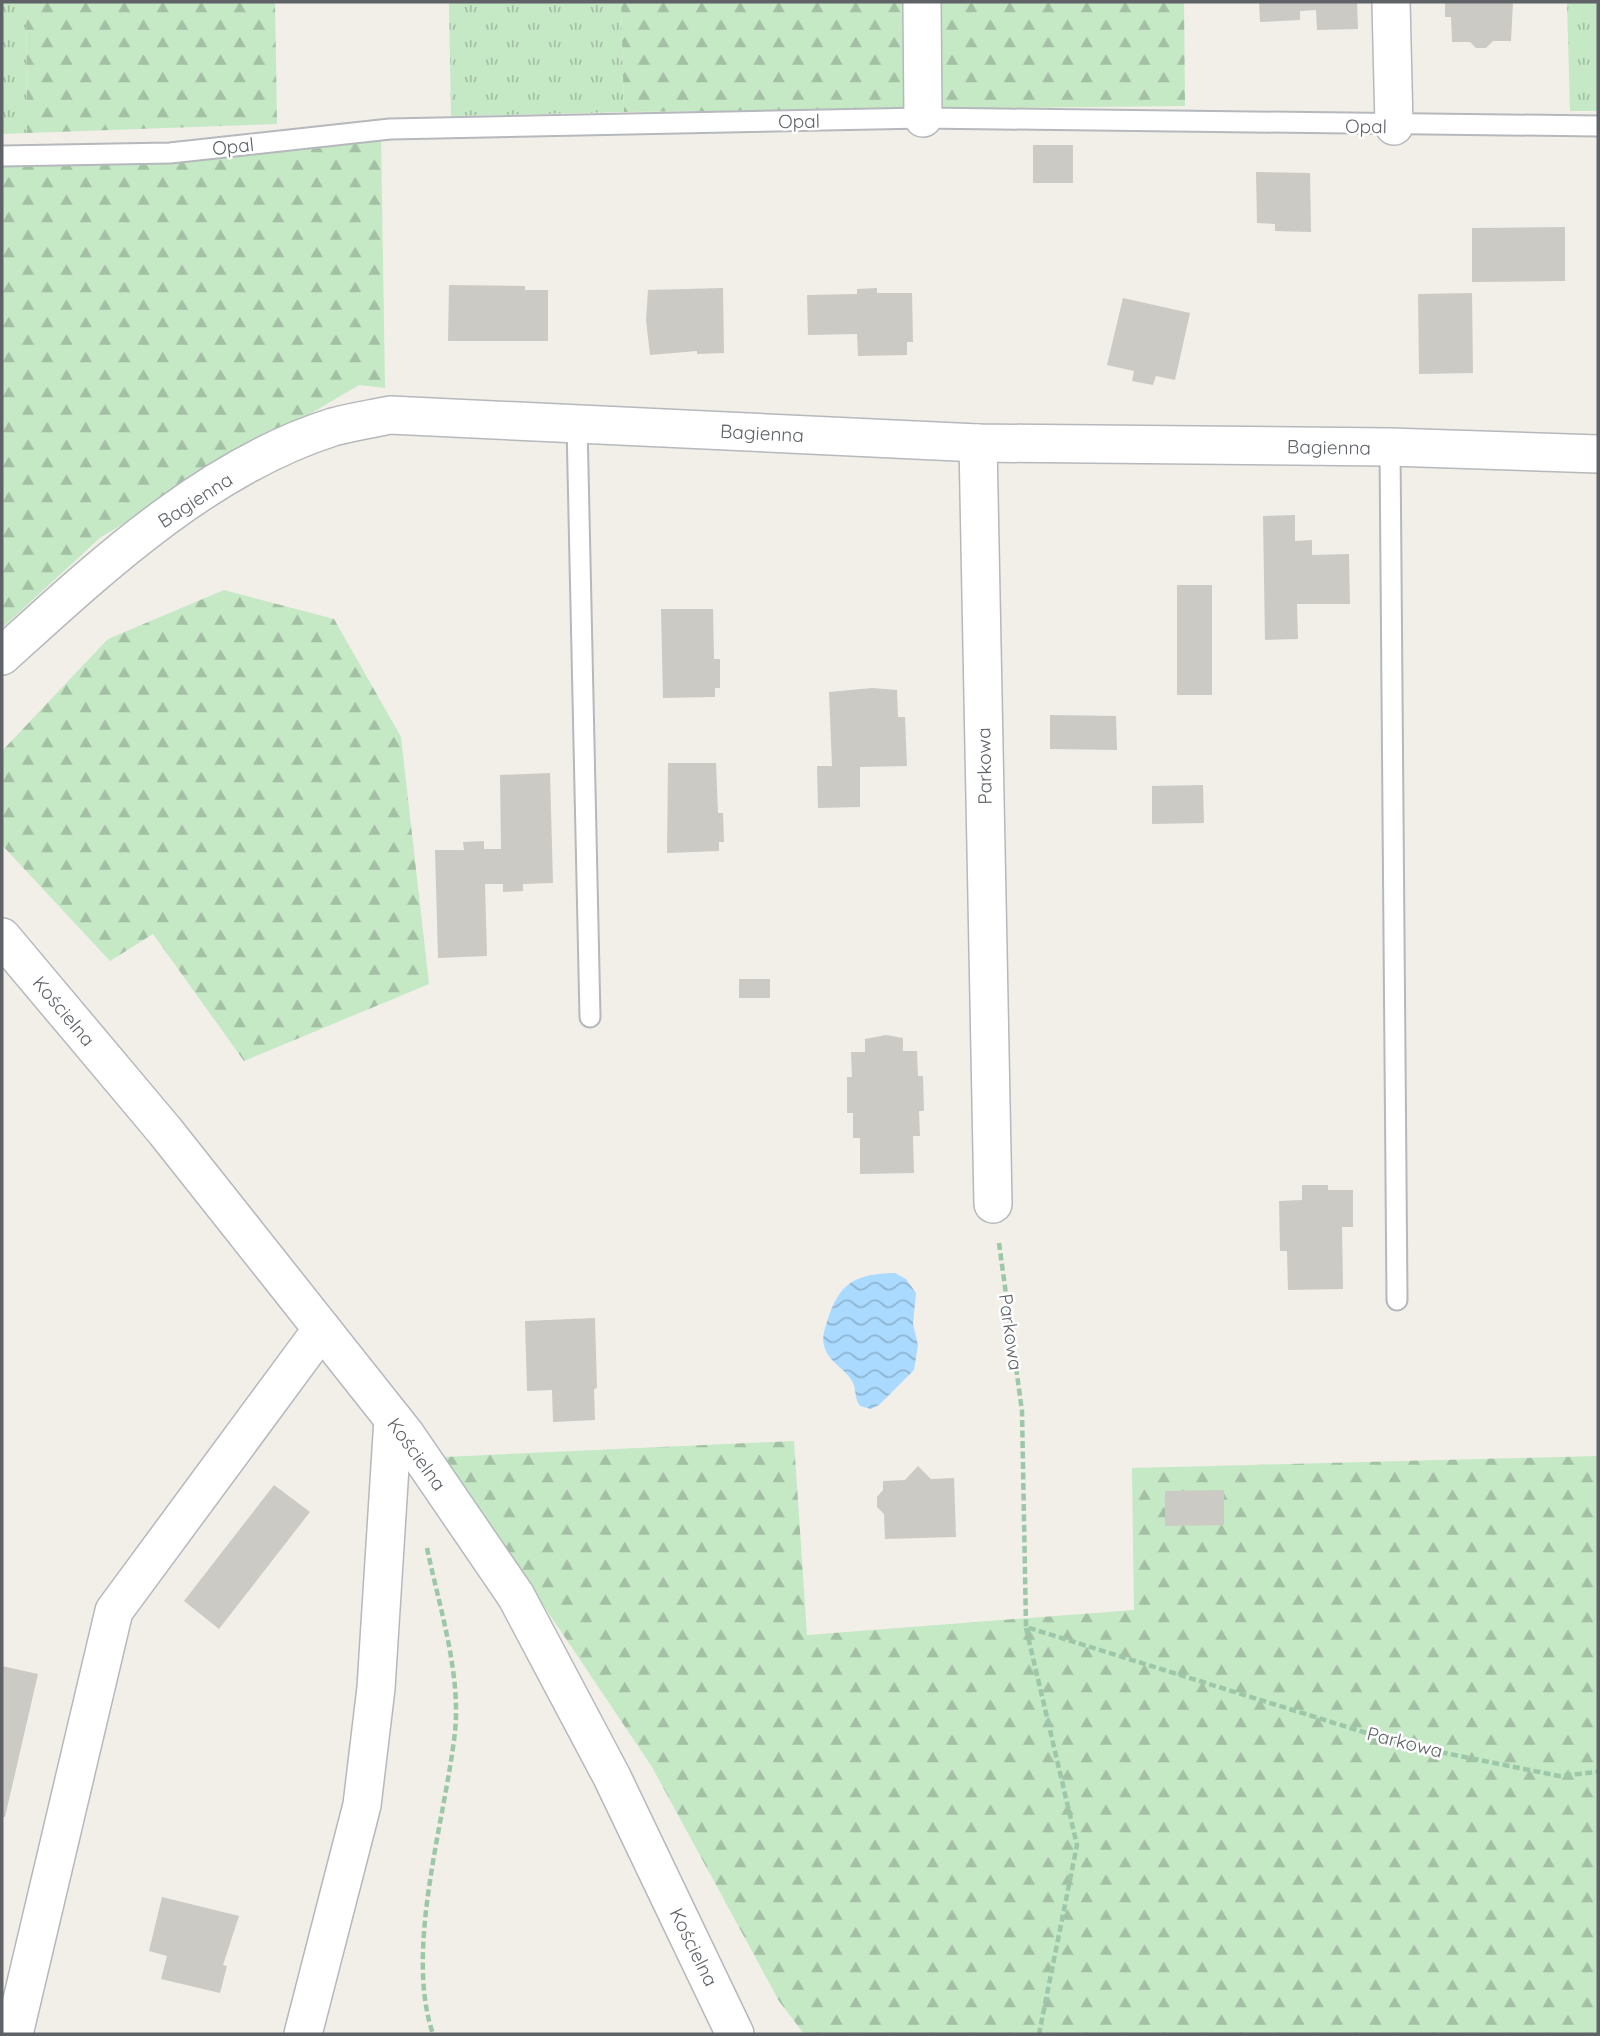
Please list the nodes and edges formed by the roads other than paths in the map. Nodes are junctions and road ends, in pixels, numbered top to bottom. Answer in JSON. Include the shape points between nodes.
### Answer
{"nodes":[{"id":1,"x":922,"y":2,"type":"edge"},
{"id":2,"x":1391,"y":2,"type":"edge"},
{"id":3,"x":923,"y":118,"type":"junction"},
{"id":4,"x":1394,"y":126,"type":"junction"},
{"id":5,"x":1598,"y":126,"type":"edge"},
{"id":6,"x":2,"y":156,"type":"edge"},
{"id":7,"x":576,"y":424,"type":"junction"},
{"id":8,"x":978,"y":443,"type":"junction"},
{"id":9,"x":1390,"y":447,"type":"junction"},
{"id":10,"x":1598,"y":454,"type":"edge"},
{"id":11,"x":2,"y":656,"type":"edge"},
{"id":12,"x":2,"y":937,"type":"edge"},
{"id":13,"x":590,"y":1017,"type":"dead end"},
{"id":14,"x":993,"y":1204,"type":"road end"},
{"id":15,"x":1397,"y":1300,"type":"dead end"},
{"id":16,"x":322,"y":1329,"type":"junction"},
{"id":17,"x":393,"y":1419,"type":"junction"},
{"id":18,"x":14,"y":2034,"type":"edge"},
{"id":19,"x":303,"y":2034,"type":"edge"},
{"id":20,"x":735,"y":2034,"type":"edge"}],
"edges":[{"from":1,"to":3,"type":"street"},
{"from":2,"to":4,"type":"street"},
{"from":3,"to":4,"type":"lane","name":"Opal"},
{"from":3,"to":6,"type":"lane","name":"Opal","via":[[390,129],[170,153]]},
{"from":4,"to":5,"type":"lane","name":"Opal"},
{"from":7,"to":8,"type":"street","name":"Bagienna"},
{"from":7,"to":11,"type":"street","name":"Bagienna","via":[[390,415],[333,427],[267,454],[197,496],[111,557]]},
{"from":7,"to":13,"type":"lane"},
{"from":8,"to":9,"type":"street","name":"Bagienna"},
{"from":8,"to":14,"type":"street","name":"Parkowa"},
{"from":9,"to":10,"type":"street","name":"Bagienna"},
{"from":9,"to":15,"type":"lane"},
{"from":12,"to":16,"type":"street","name":"Kościelna","via":[[165,1131]]},
{"from":16,"to":17,"type":"street","name":"Kościelna"},
{"from":16,"to":18,"type":"street","via":[[114,1611]]},
{"from":17,"to":19,"type":"street","via":[[376,1688],[362,1805]]},
{"from":17,"to":20,"type":"street","name":"Kościelna","via":[[516,1596],[612,1776]]}]}
